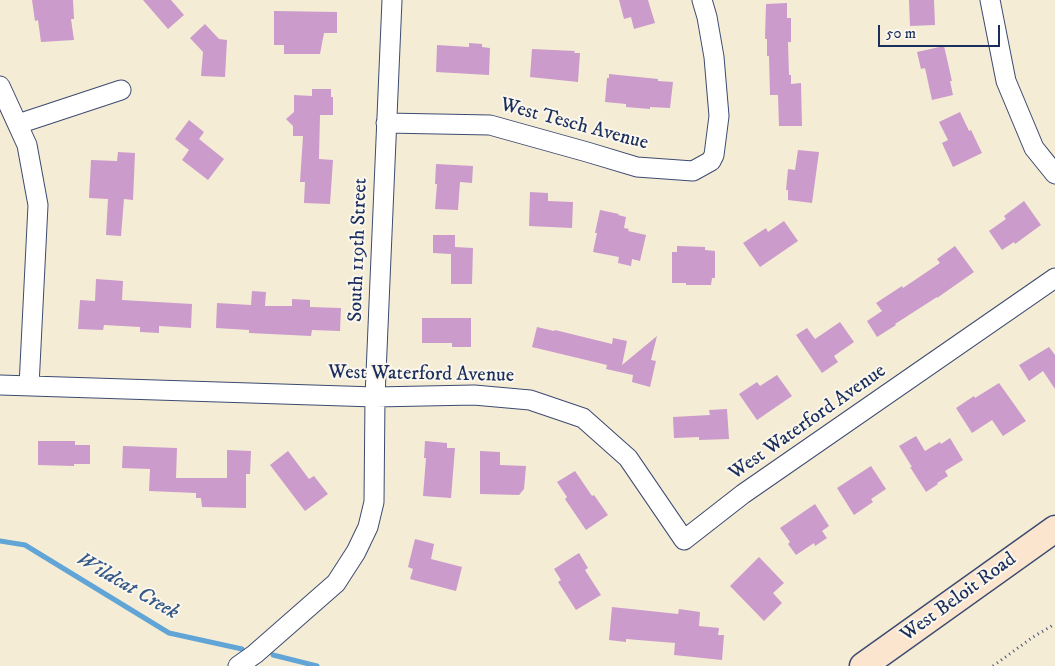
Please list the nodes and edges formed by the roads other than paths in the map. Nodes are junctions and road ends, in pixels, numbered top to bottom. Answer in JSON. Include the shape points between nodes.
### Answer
{"nodes":[{"id":1,"x":392,"y":0,"type":"edge"},
{"id":2,"x":702,"y":0,"type":"edge"},
{"id":3,"x":990,"y":0,"type":"edge"},
{"id":4,"x":0,"y":86,"type":"edge"},
{"id":5,"x":121,"y":90,"type":"dead end"},
{"id":6,"x":386,"y":123,"type":"junction"},
{"id":7,"x":18,"y":124,"type":"junction"},
{"id":8,"x":1055,"y":174,"type":"edge"},
{"id":9,"x":1055,"y":278,"type":"edge"},
{"id":10,"x":0,"y":385,"type":"edge"},
{"id":11,"x":29,"y":386,"type":"junction"},
{"id":12,"x":375,"y":396,"type":"junction"},
{"id":13,"x":1055,"y":529,"type":"edge"},
{"id":14,"x":238,"y":666,"type":"edge"},
{"id":15,"x":863,"y":666,"type":"edge"}],
"edges":[{"from":1,"to":6,"type":"street","name":"South 119th Street"},
{"from":2,"to":6,"type":"street","name":"West Tesch Avenue","via":[[714,56],[719,116],[714,155],[711,161],[692,171],[637,167],[490,125]]},
{"from":3,"to":8,"type":"street","via":[[1006,81],[1034,148]]},
{"from":4,"to":7,"type":"street"},
{"from":5,"to":7,"type":"street"},
{"from":6,"to":12,"type":"street","name":"South 119th Street"},
{"from":7,"to":11,"type":"street","via":[[28,145],[38,205]]},
{"from":9,"to":12,"type":"street","name":"West Waterford Avenue","via":[[743,494],[684,540],[628,458],[583,418],[530,400],[474,395]]},
{"from":10,"to":11,"type":"street","name":"West Waterford Avenue"},
{"from":11,"to":12,"type":"street","name":"West Waterford Avenue"},
{"from":12,"to":14,"type":"street","name":"South 119th Street","via":[[374,502],[368,527],[356,552],[336,583]]},
{"from":13,"to":15,"type":"main road","name":"West Beloit Road"}]}
